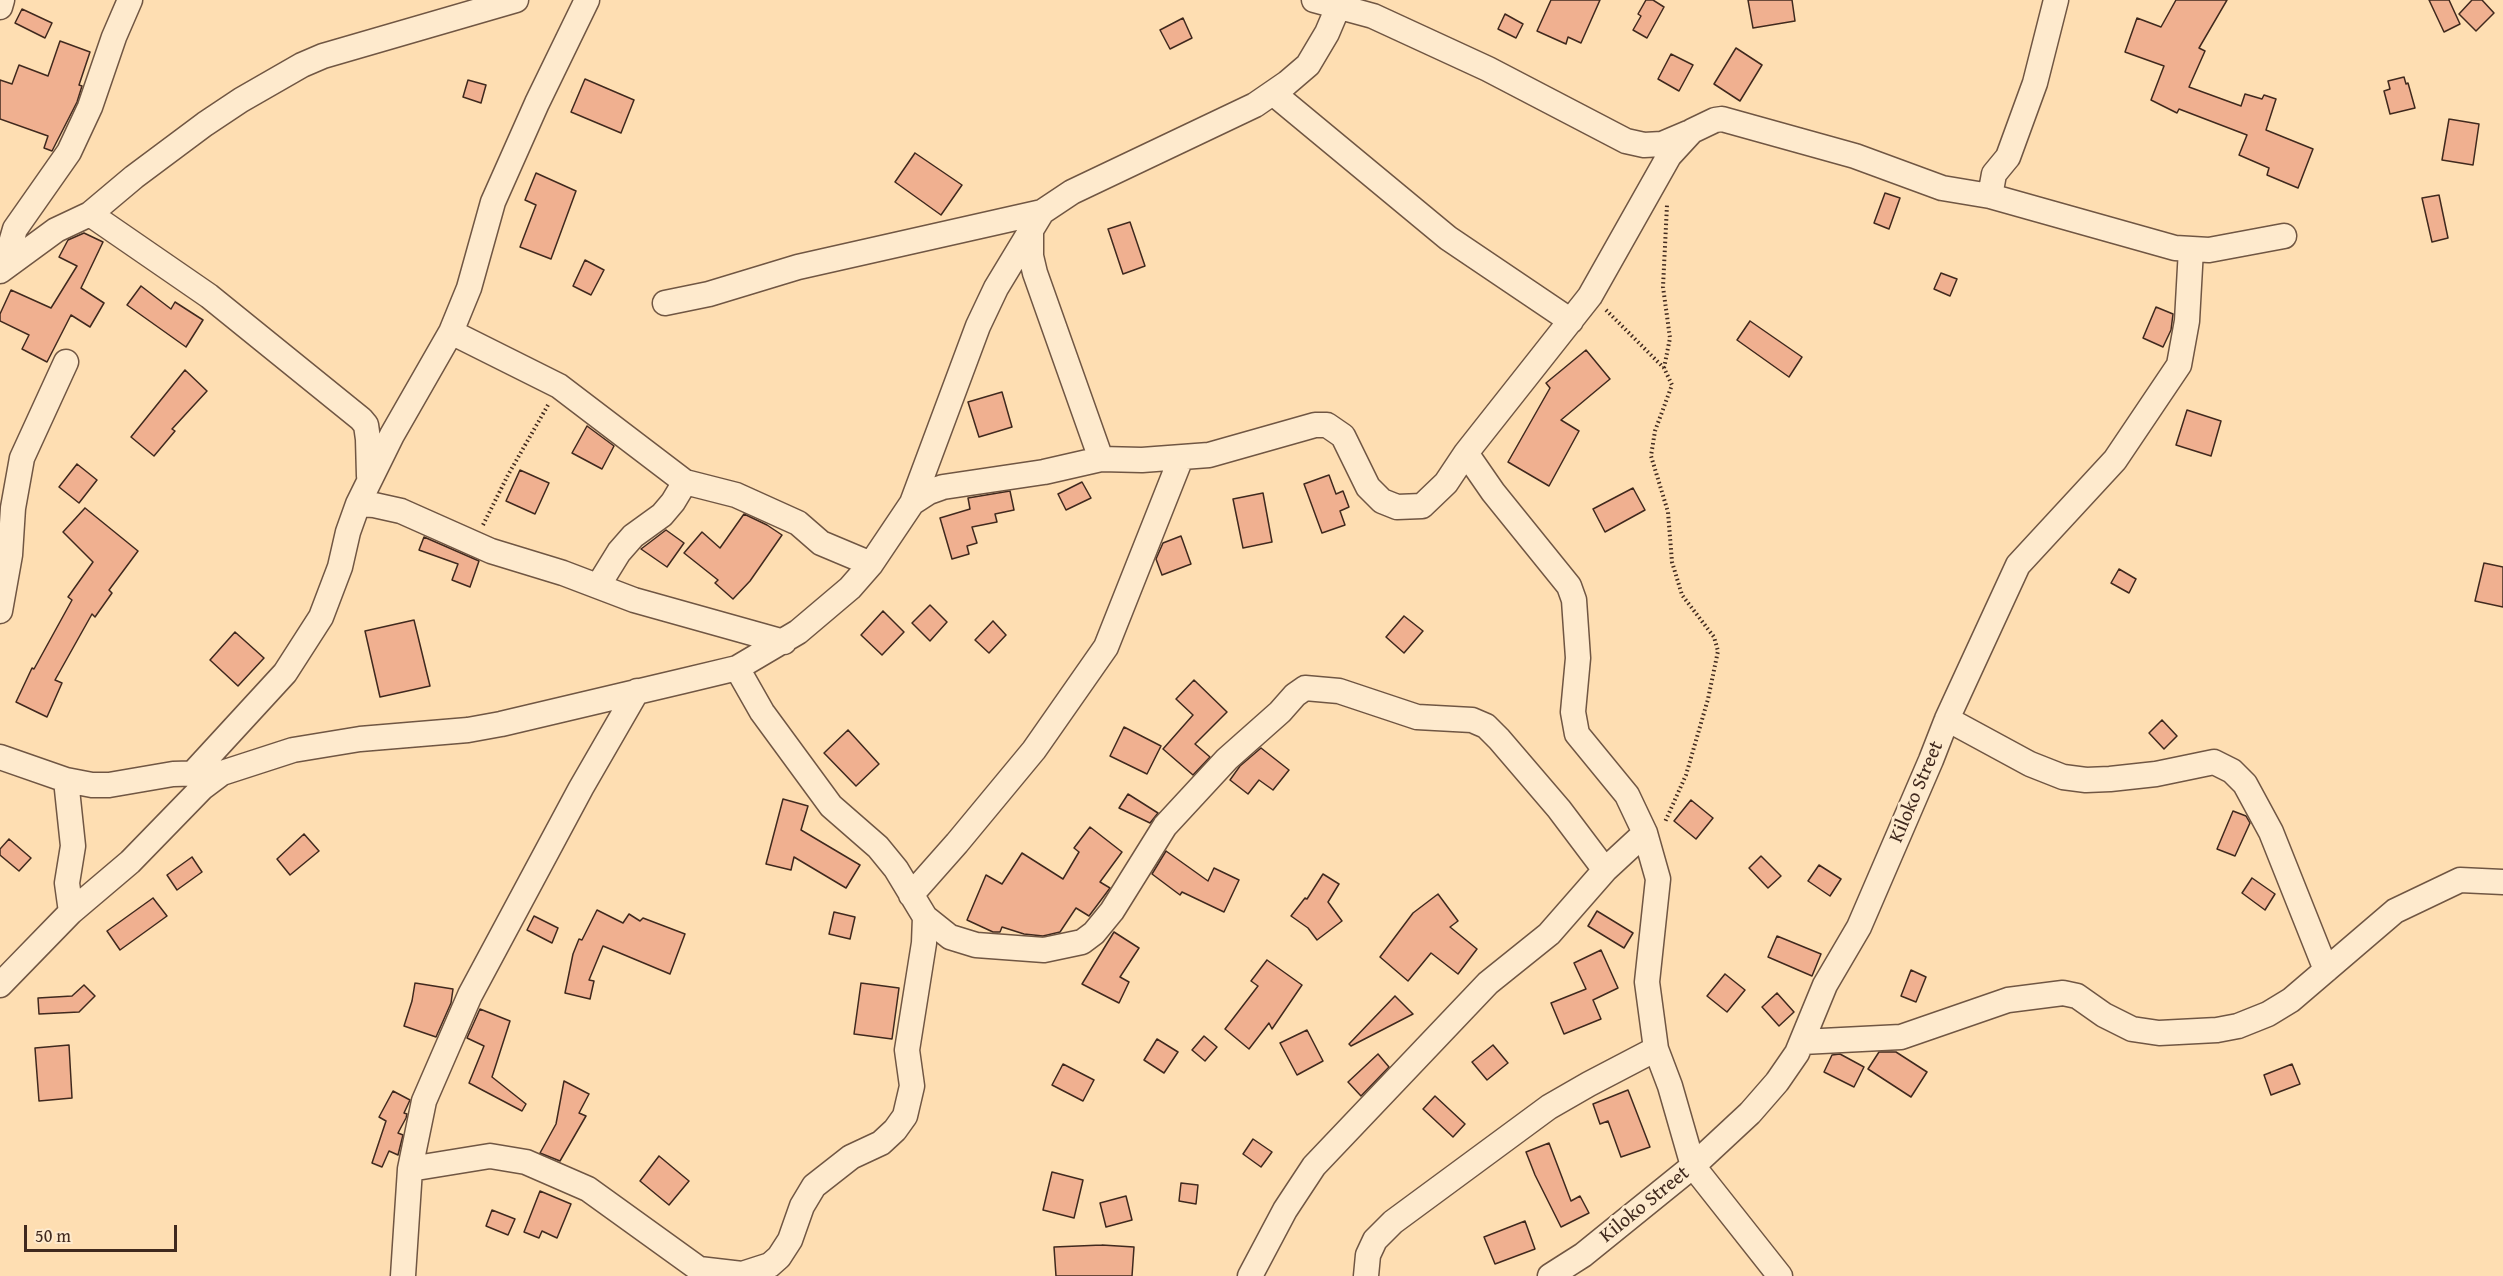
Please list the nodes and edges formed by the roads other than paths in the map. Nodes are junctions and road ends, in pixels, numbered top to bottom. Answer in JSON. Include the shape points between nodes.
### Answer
{"nodes":[{"id":1,"x":2,"y":0,"type":"edge"},
{"id":2,"x":130,"y":0,"type":"edge"},
{"id":3,"x":516,"y":0,"type":"edge"},
{"id":4,"x":587,"y":0,"type":"edge"},
{"id":5,"x":1314,"y":0,"type":"edge"},
{"id":6,"x":2056,"y":0,"type":"edge"},
{"id":7,"x":1340,"y":4,"type":"edge"},
{"id":8,"x":0,"y":7,"type":"edge"},
{"id":9,"x":1273,"y":93,"type":"junction"},
{"id":10,"x":1692,"y":131,"type":"junction"},
{"id":11,"x":1990,"y":196,"type":"junction"},
{"id":12,"x":90,"y":214,"type":"junction"},
{"id":13,"x":1037,"y":221,"type":"junction"},
{"id":14,"x":2284,"y":236,"type":"dead end"},
{"id":15,"x":2191,"y":249,"type":"junction"},
{"id":16,"x":2,"y":269,"type":"edge"},
{"id":17,"x":664,"y":303,"type":"dead end"},
{"id":18,"x":1571,"y":321,"type":"junction"},
{"id":19,"x":451,"y":332,"type":"junction"},
{"id":20,"x":66,"y":362,"type":"dead end"},
{"id":21,"x":1466,"y":453,"type":"junction"},
{"id":22,"x":1180,"y":458,"type":"junction"},
{"id":23,"x":1101,"y":459,"type":"junction"},
{"id":24,"x":369,"y":479,"type":"junction"},
{"id":25,"x":685,"y":482,"type":"junction"},
{"id":26,"x":912,"y":503,"type":"junction"},
{"id":27,"x":358,"y":504,"type":"junction"},
{"id":28,"x":871,"y":564,"type":"junction"},
{"id":29,"x":598,"y":586,"type":"junction"},
{"id":30,"x":0,"y":611,"type":"edge"},
{"id":31,"x":784,"y":642,"type":"junction"},
{"id":32,"x":737,"y":668,"type":"junction"},
{"id":33,"x":637,"y":691,"type":"junction"},
{"id":34,"x":1947,"y":719,"type":"junction"},
{"id":35,"x":0,"y":757,"type":"edge"},
{"id":36,"x":194,"y":772,"type":"junction"},
{"id":37,"x":222,"y":773,"type":"junction"},
{"id":38,"x":66,"y":780,"type":"junction"},
{"id":39,"x":1654,"y":830,"type":"junction"},
{"id":40,"x":1605,"y":870,"type":"junction"},
{"id":41,"x":2503,"y":882,"type":"edge"},
{"id":42,"x":911,"y":895,"type":"junction"},
{"id":43,"x":71,"y":912,"type":"junction"},
{"id":44,"x":925,"y":917,"type":"junction"},
{"id":45,"x":2326,"y":970,"type":"junction"},
{"id":46,"x":0,"y":985,"type":"edge"},
{"id":47,"x":1802,"y":1042,"type":"junction"},
{"id":48,"x":1656,"y":1050,"type":"junction"},
{"id":49,"x":1693,"y":1166,"type":"junction"},
{"id":50,"x":410,"y":1169,"type":"junction"},
{"id":51,"x":702,"y":1273,"type":"edge"},
{"id":52,"x":404,"y":1276,"type":"edge"},
{"id":53,"x":1250,"y":1276,"type":"edge"},
{"id":54,"x":1366,"y":1276,"type":"edge"},
{"id":55,"x":1550,"y":1276,"type":"edge"},
{"id":56,"x":1780,"y":1276,"type":"edge"}],
"edges":[{"from":1,"to":8,"type":"street"},
{"from":2,"to":16,"type":"street","via":[[69,152],[15,229]]},
{"from":3,"to":12,"type":"street","via":[[302,65],[205,124]]},
{"from":4,"to":19,"type":"street","via":[[493,202],[469,288]]},
{"from":5,"to":7,"type":"street"},
{"from":6,"to":11,"type":"street","via":[[2035,83],[2008,158],[1994,174]]},
{"from":7,"to":9,"type":"street","via":[[1308,65]]},
{"from":7,"to":10,"type":"street","via":[[1488,69],[1626,141],[1662,144]]},
{"from":9,"to":13,"type":"street","via":[[1219,123],[1072,192]]},
{"from":9,"to":18,"type":"street","via":[[1448,238]]},
{"from":10,"to":11,"type":"street","via":[[1722,119],[1855,156],[1942,188]]},
{"from":10,"to":18,"type":"street","via":[[1670,156],[1590,296]]},
{"from":11,"to":15,"type":"street","via":[[2175,248]]},
{"from":12,"to":16,"type":"street","via":[[56,230]]},
{"from":12,"to":24,"type":"street","via":[[209,296],[361,419],[368,439]]},
{"from":13,"to":17,"type":"street","via":[[798,267]]},
{"from":13,"to":23,"type":"street","via":[[1031,256],[1035,273]]},
{"from":13,"to":26,"type":"street","via":[[978,326]]},
{"from":14,"to":15,"type":"street","via":[[2208,250]]},
{"from":15,"to":34,"type":"street","name":"Kiloko Street","via":[[2180,365],[2115,460],[2018,565]]},
{"from":18,"to":21,"type":"street"},
{"from":19,"to":24,"type":"street"},
{"from":19,"to":25,"type":"street","via":[[559,386]]},
{"from":20,"to":30,"type":"street","via":[[22,458]]},
{"from":21,"to":22,"type":"street","via":[[1432,498],[1422,506],[1409,508],[1382,501],[1375,494],[1343,436],[1327,425]]},
{"from":21,"to":39,"type":"street","via":[[1569,586],[1574,600],[1578,658],[1573,712],[1577,734]]},
{"from":22,"to":23,"type":"street"},
{"from":22,"to":42,"type":"street","via":[[1106,647],[1034,750]]},
{"from":23,"to":26,"type":"street","via":[[943,487]]},
{"from":24,"to":27,"type":"street"},
{"from":25,"to":28,"type":"street","via":[[736,495],[798,523],[821,543]]},
{"from":25,"to":29,"type":"street","via":[[662,514],[619,552]]},
{"from":26,"to":28,"type":"street"},
{"from":27,"to":29,"type":"street","via":[[401,511],[491,551]]},
{"from":27,"to":36,"type":"street","via":[[331,595],[306,642],[285,673]]},
{"from":28,"to":31,"type":"street","via":[[833,603]]},
{"from":29,"to":31,"type":"street","via":[[634,600]]},
{"from":31,"to":32,"type":"street"},
{"from":32,"to":33,"type":"street"},
{"from":32,"to":42,"type":"street","via":[[762,712],[831,806],[878,847]]},
{"from":33,"to":37,"type":"street","via":[[468,730],[360,739],[293,750]]},
{"from":33,"to":50,"type":"street","via":[[470,995],[424,1101]]},
{"from":34,"to":45,"type":"street","via":[[2030,764],[2063,777],[2110,779],[2214,762],[2232,771],[2245,784],[2271,832]]},
{"from":34,"to":47,"type":"street","name":"Kiloko Street","via":[[1868,905],[1825,985]]},
{"from":35,"to":38,"type":"street"},
{"from":36,"to":37,"type":"street"},
{"from":36,"to":38,"type":"street","via":[[109,785]]},
{"from":37,"to":43,"type":"street","via":[[202,788],[130,862]]},
{"from":38,"to":43,"type":"street","via":[[73,846],[67,883]]},
{"from":39,"to":40,"type":"street"},
{"from":39,"to":48,"type":"street","via":[[1658,879],[1647,981]]},
{"from":40,"to":44,"type":"street","via":[[1559,809],[1485,726],[1472,720],[1417,717],[1339,691],[1305,688],[1227,759],[1165,826],[1112,911],[1082,942],[1044,950],[976,945],[950,936]]},
{"from":40,"to":53,"type":"street","via":[[1549,934],[1488,983],[1314,1166]]},
{"from":41,"to":45,"type":"street","via":[[2460,880],[2395,911]]},
{"from":42,"to":44,"type":"street"},
{"from":43,"to":46,"type":"street"},
{"from":44,"to":51,"type":"street","via":[[907,1050],[912,1086],[905,1116],[880,1143],[851,1157],[814,1186],[790,1240],[770,1265],[742,1274]]},
{"from":45,"to":47,"type":"street","via":[[2268,1014],[2217,1030],[2132,1029],[2077,996],[2063,993],[2008,1000],[1901,1037]]},
{"from":47,"to":49,"type":"street","name":"Kiloko Street","via":[[1777,1082],[1750,1113]]},
{"from":48,"to":49,"type":"street"},
{"from":48,"to":54,"type":"street","via":[[1549,1107],[1393,1222],[1368,1255]]},
{"from":49,"to":55,"type":"street","name":"Kiloko Street","via":[[1583,1256]]},
{"from":49,"to":56,"type":"street"},
{"from":50,"to":51,"type":"street","via":[[490,1156],[526,1162],[588,1189]]},
{"from":50,"to":52,"type":"street"}]}
